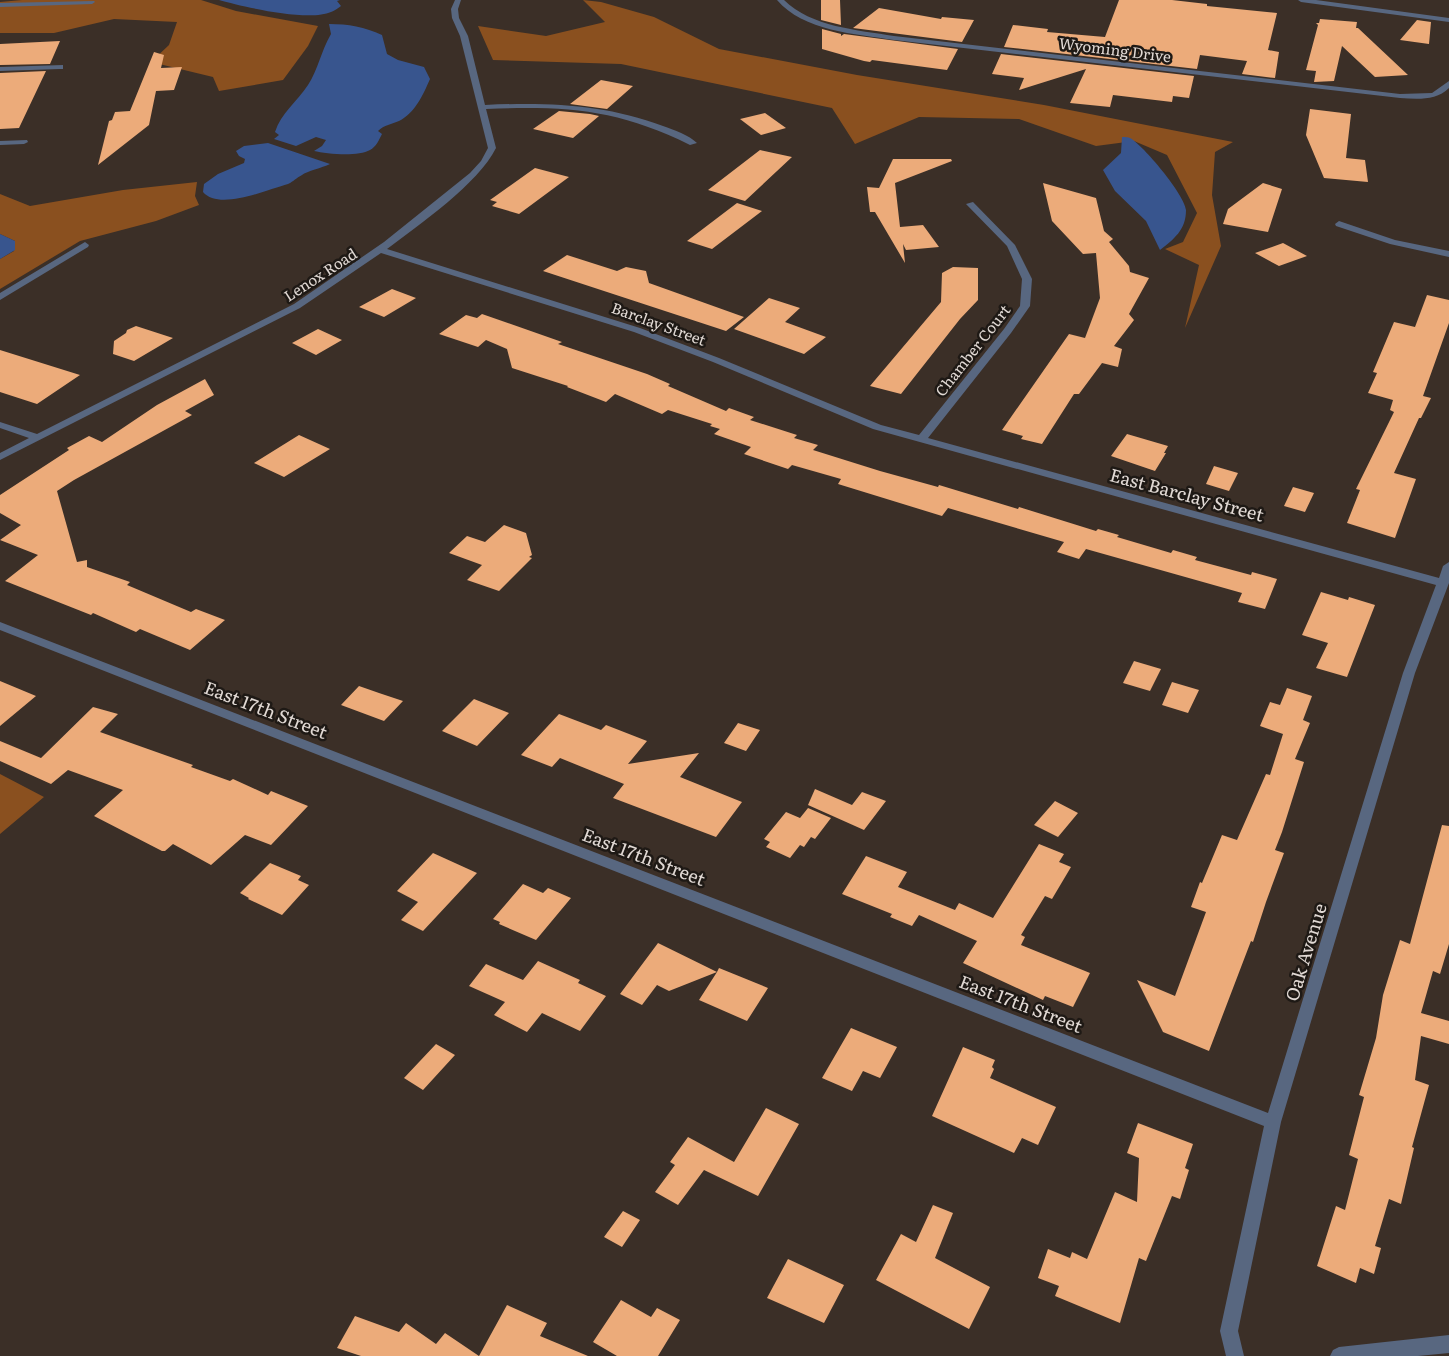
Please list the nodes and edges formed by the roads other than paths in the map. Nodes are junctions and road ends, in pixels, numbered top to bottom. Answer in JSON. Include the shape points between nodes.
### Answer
{"nodes":[{"id":1,"x":458,"y":0,"type":"edge"},
{"id":2,"x":780,"y":0,"type":"edge"},
{"id":3,"x":1301,"y":0,"type":"edge"},
{"id":4,"x":92,"y":2,"type":"dead end"},
{"id":5,"x":0,"y":5,"type":"edge"},
{"id":6,"x":1449,"y":20,"type":"edge"},
{"id":7,"x":60,"y":67,"type":"dead end"},
{"id":8,"x":0,"y":69,"type":"edge"},
{"id":9,"x":1449,"y":83,"type":"edge"},
{"id":10,"x":483,"y":107,"type":"junction"},
{"id":11,"x":24,"y":142,"type":"dead end"},
{"id":12,"x":0,"y":143,"type":"edge"},
{"id":13,"x":693,"y":143,"type":"dead end"},
{"id":14,"x":970,"y":204,"type":"dead end"},
{"id":15,"x":1339,"y":224,"type":"dead end"},
{"id":16,"x":86,"y":245,"type":"dead end"},
{"id":17,"x":382,"y":250,"type":"junction"},
{"id":18,"x":1449,"y":254,"type":"edge"},
{"id":19,"x":0,"y":297,"type":"edge"},
{"id":20,"x":0,"y":425,"type":"edge"},
{"id":21,"x":38,"y":438,"type":"junction"},
{"id":22,"x":922,"y":439,"type":"junction"},
{"id":23,"x":0,"y":457,"type":"edge"},
{"id":24,"x":1449,"y":566,"type":"edge"},
{"id":25,"x":1443,"y":583,"type":"junction"},
{"id":26,"x":0,"y":626,"type":"edge"},
{"id":27,"x":1273,"y":1122,"type":"junction"},
{"id":28,"x":1449,"y":1344,"type":"edge"},
{"id":29,"x":1236,"y":1356,"type":"edge"},
{"id":30,"x":1339,"y":1356,"type":"edge"}],
"edges":[{"from":1,"to":10,"type":"street","name":"Lenox Road","via":[[455,20],[464,36]]},
{"from":2,"to":9,"type":"street","name":"Wyoming Drive","via":[[802,15],[826,25],[894,38],[1400,96],[1429,97],[1446,89]]},
{"from":3,"to":6,"type":"street"},
{"from":4,"to":5,"type":"street"},
{"from":7,"to":8,"type":"street"},
{"from":10,"to":13,"type":"street","via":[[545,104],[601,110],[637,118]]},
{"from":10,"to":17,"type":"street","name":"Lenox Road","via":[[492,148],[485,162]]},
{"from":11,"to":12,"type":"street"},
{"from":14,"to":22,"type":"street","name":"Chamber Court","via":[[1011,245],[1028,279],[1025,306]]},
{"from":15,"to":18,"type":"street","via":[[1393,242]]},
{"from":16,"to":19,"type":"street"},
{"from":17,"to":21,"type":"street","name":"Lenox Road","via":[[297,306]]},
{"from":17,"to":22,"type":"street","name":"Barclay Street","via":[[637,330],[877,427]]},
{"from":20,"to":21,"type":"street"},
{"from":21,"to":23,"type":"street","name":"Lenox Road"},
{"from":22,"to":25,"type":"street","name":"East Barclay Street"},
{"from":24,"to":25,"type":"street","name":"Oak Avenue"},
{"from":25,"to":27,"type":"street","name":"Oak Avenue","via":[[1409,673]]},
{"from":26,"to":27,"type":"street","name":"East 17th Street"},
{"from":27,"to":29,"type":"street","name":"Oak Avenue","via":[[1229,1331]]},
{"from":28,"to":30,"type":"street"}]}
